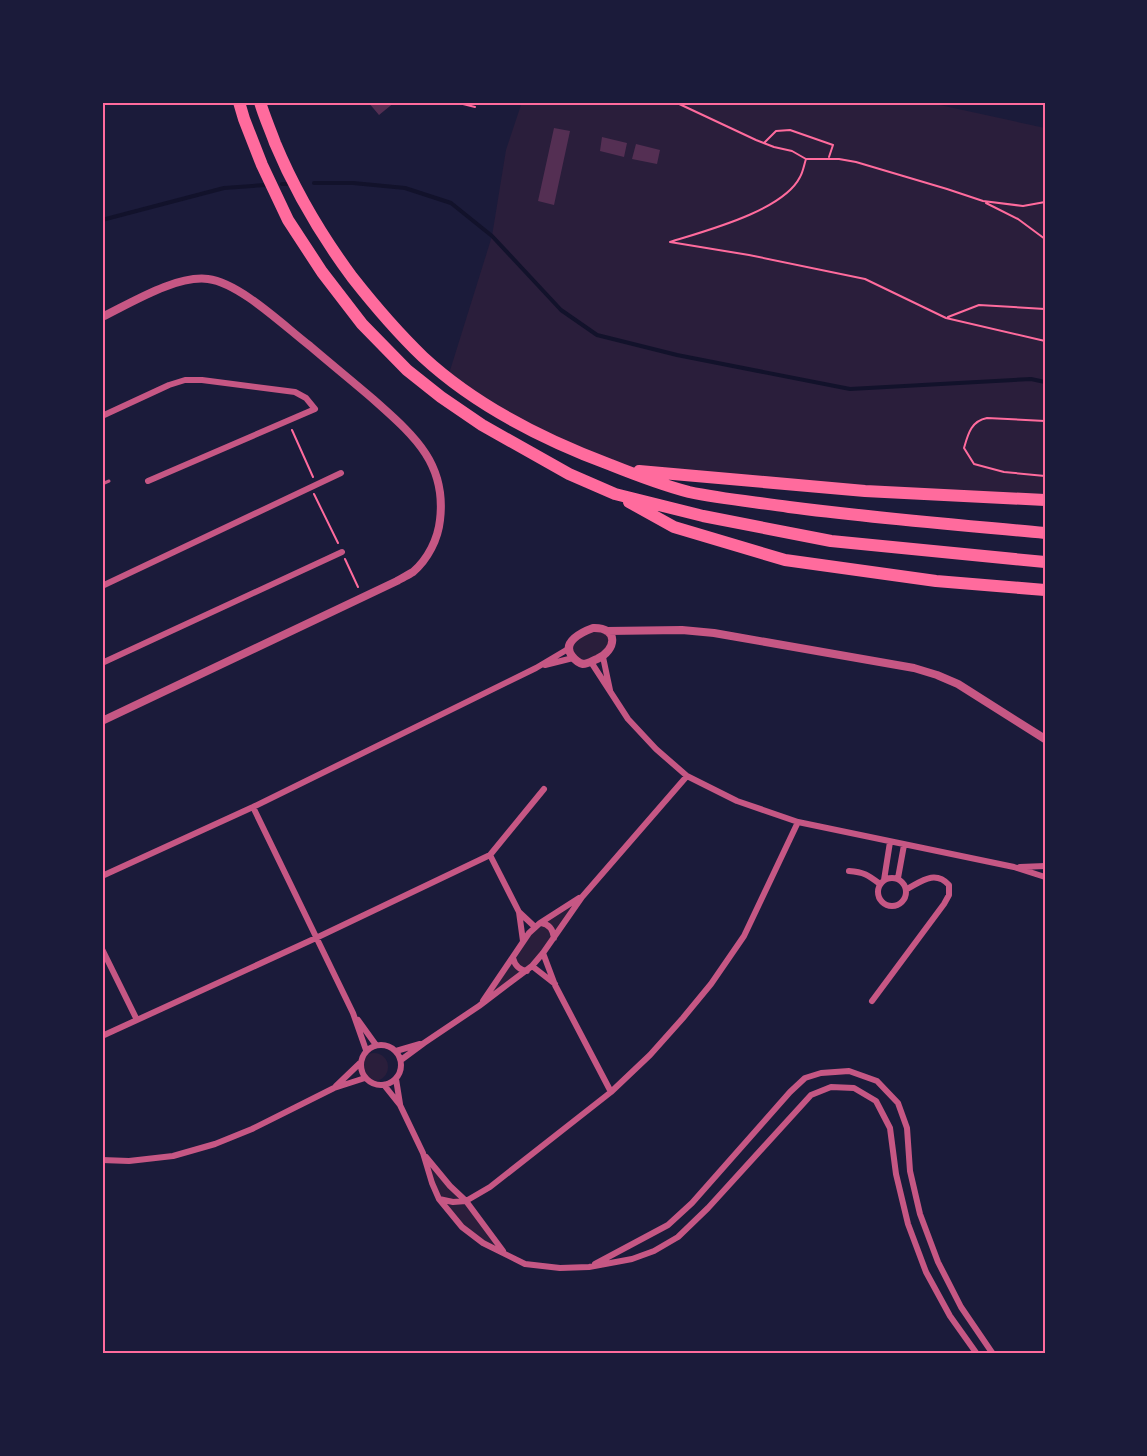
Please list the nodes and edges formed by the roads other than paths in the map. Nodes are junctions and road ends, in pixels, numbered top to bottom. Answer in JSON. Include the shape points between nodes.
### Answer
{"nodes":[{"id":1,"x":239,"y":102,"type":"edge"},
{"id":2,"x":260,"y":102,"type":"edge"},
{"id":3,"x":102,"y":317,"type":"edge"},
{"id":4,"x":102,"y":416,"type":"edge"},
{"id":5,"x":624,"y":470,"type":"junction"},
{"id":6,"x":341,"y":473,"type":"dead end"},
{"id":7,"x":109,"y":481,"type":"dead end"},
{"id":8,"x":148,"y":482,"type":"dead end"},
{"id":9,"x":102,"y":484,"type":"edge"},
{"id":10,"x":615,"y":494,"type":"junction"},
{"id":11,"x":1045,"y":500,"type":"edge"},
{"id":12,"x":1045,"y":533,"type":"edge"},
{"id":13,"x":342,"y":552,"type":"dead end"},
{"id":14,"x":1045,"y":562,"type":"edge"},
{"id":15,"x":102,"y":586,"type":"edge"},
{"id":16,"x":1045,"y":590,"type":"edge"},
{"id":17,"x":607,"y":630,"type":"junction"},
{"id":18,"x":633,"y":630,"type":"junction"},
{"id":19,"x":613,"y":642,"type":"junction"},
{"id":20,"x":568,"y":649,"type":"junction"},
{"id":21,"x":603,"y":657,"type":"junction"},
{"id":22,"x":573,"y":658,"type":"junction"},
{"id":23,"x":591,"y":662,"type":"junction"},
{"id":24,"x":102,"y":663,"type":"edge"},
{"id":25,"x":536,"y":668,"type":"junction"},
{"id":26,"x":611,"y":693,"type":"junction"},
{"id":27,"x":102,"y":721,"type":"edge"},
{"id":28,"x":1045,"y":739,"type":"edge"},
{"id":29,"x":687,"y":776,"type":"junction"},
{"id":30,"x":544,"y":789,"type":"dead end"},
{"id":31,"x":253,"y":807,"type":"junction"},
{"id":32,"x":798,"y":822,"type":"junction"},
{"id":33,"x":890,"y":842,"type":"junction"},
{"id":34,"x":904,"y":845,"type":"junction"},
{"id":35,"x":490,"y":855,"type":"junction"},
{"id":36,"x":1045,"y":866,"type":"edge"},
{"id":37,"x":1014,"y":867,"type":"junction"},
{"id":38,"x":849,"y":871,"type":"dead end"},
{"id":39,"x":102,"y":876,"type":"edge"},
{"id":40,"x":1045,"y":877,"type":"edge"},
{"id":41,"x":898,"y":878,"type":"junction"},
{"id":42,"x":882,"y":882,"type":"junction"},
{"id":43,"x":907,"y":889,"type":"junction"},
{"id":44,"x":582,"y":897,"type":"junction"},
{"id":45,"x":519,"y":912,"type":"junction"},
{"id":46,"x":538,"y":925,"type":"junction"},
{"id":47,"x":316,"y":938,"type":"junction"},
{"id":48,"x":554,"y":939,"type":"junction"},
{"id":49,"x":523,"y":941,"type":"junction"},
{"id":50,"x":102,"y":949,"type":"edge"},
{"id":51,"x":543,"y":954,"type":"junction"},
{"id":52,"x":513,"y":958,"type":"junction"},
{"id":53,"x":530,"y":969,"type":"junction"},
{"id":54,"x":555,"y":985,"type":"junction"},
{"id":55,"x":872,"y":1001,"type":"dead end"},
{"id":56,"x":479,"y":1006,"type":"junction"},
{"id":57,"x":353,"y":1012,"type":"junction"},
{"id":58,"x":137,"y":1020,"type":"junction"},
{"id":59,"x":102,"y":1036,"type":"edge"},
{"id":60,"x":424,"y":1043,"type":"junction"},
{"id":61,"x":376,"y":1045,"type":"junction"},
{"id":62,"x":366,"y":1050,"type":"junction"},
{"id":63,"x":396,"y":1051,"type":"junction"},
{"id":64,"x":401,"y":1060,"type":"junction"},
{"id":65,"x":360,"y":1063,"type":"junction"},
{"id":66,"x":365,"y":1078,"type":"junction"},
{"id":67,"x":396,"y":1079,"type":"junction"},
{"id":68,"x":384,"y":1085,"type":"junction"},
{"id":69,"x":334,"y":1088,"type":"junction"},
{"id":70,"x":611,"y":1092,"type":"junction"},
{"id":71,"x":400,"y":1105,"type":"junction"},
{"id":72,"x":423,"y":1153,"type":"junction"},
{"id":73,"x":102,"y":1160,"type":"edge"},
{"id":74,"x":439,"y":1199,"type":"junction"},
{"id":75,"x":466,"y":1202,"type":"junction"},
{"id":76,"x":505,"y":1254,"type":"junction"},
{"id":77,"x":589,"y":1267,"type":"junction"},
{"id":78,"x":977,"y":1354,"type":"edge"},
{"id":79,"x":993,"y":1354,"type":"edge"}],
"edges":[{"from":1,"to":10,"type":"highway","via":[[288,220],[322,272],[377,340],[407,370],[482,426],[569,474]]},
{"from":2,"to":5,"type":"highway","via":[[306,207],[372,302],[408,341],[448,377],[489,406],[579,453]]},
{"from":3,"to":27,"type":"street","via":[[187,279],[229,285],[336,367],[406,428],[434,469],[441,496],[439,531],[413,572]]},
{"from":4,"to":8,"type":"street","via":[[185,380],[296,392],[315,410]]},
{"from":5,"to":11,"type":"highway","via":[[865,491]]},
{"from":5,"to":12,"type":"highway","via":[[657,483],[723,498]]},
{"from":6,"to":15,"type":"street"},
{"from":7,"to":9,"type":"lane"},
{"from":10,"to":14,"type":"highway","via":[[831,541]]},
{"from":10,"to":16,"type":"highway","via":[[674,527],[785,561],[936,581]]},
{"from":13,"to":24,"type":"street"},
{"from":17,"to":18,"type":"street"},
{"from":17,"to":19,"type":"street"},
{"from":17,"to":20,"type":"street","via":[[584,631],[573,638]]},
{"from":18,"to":19,"type":"street"},
{"from":18,"to":28,"type":"street","via":[[714,633],[925,671],[958,684]]},
{"from":19,"to":21,"type":"street"},
{"from":20,"to":22,"type":"street"},
{"from":20,"to":25,"type":"street"},
{"from":21,"to":23,"type":"street"},
{"from":21,"to":26,"type":"street"},
{"from":22,"to":23,"type":"street","via":[[581,663]]},
{"from":22,"to":25,"type":"street"},
{"from":23,"to":26,"type":"street"},
{"from":25,"to":31,"type":"street"},
{"from":26,"to":29,"type":"street","via":[[656,749]]},
{"from":29,"to":32,"type":"street","via":[[737,801]]},
{"from":29,"to":44,"type":"street"},
{"from":30,"to":35,"type":"street"},
{"from":31,"to":39,"type":"street"},
{"from":31,"to":47,"type":"street"},
{"from":32,"to":33,"type":"street"},
{"from":32,"to":70,"type":"street","via":[[744,936],[711,984],[650,1055]]},
{"from":33,"to":34,"type":"street"},
{"from":33,"to":42,"type":"street"},
{"from":34,"to":37,"type":"street"},
{"from":34,"to":41,"type":"street"},
{"from":35,"to":45,"type":"street"},
{"from":35,"to":47,"type":"street"},
{"from":36,"to":37,"type":"street"},
{"from":37,"to":40,"type":"street"},
{"from":38,"to":42,"type":"street"},
{"from":41,"to":42,"type":"street"},
{"from":41,"to":43,"type":"street"},
{"from":42,"to":43,"type":"street","via":[[879,898],[890,906],[903,902]]},
{"from":43,"to":55,"type":"street","via":[[932,876],[949,885],[949,895]]},
{"from":44,"to":46,"type":"street"},
{"from":44,"to":48,"type":"street"},
{"from":45,"to":46,"type":"street"},
{"from":45,"to":49,"type":"street"},
{"from":46,"to":48,"type":"street","via":[[551,927]]},
{"from":46,"to":49,"type":"street"},
{"from":47,"to":57,"type":"street"},
{"from":47,"to":58,"type":"street"},
{"from":48,"to":51,"type":"street"},
{"from":49,"to":52,"type":"street"},
{"from":50,"to":58,"type":"street"},
{"from":51,"to":53,"type":"street"},
{"from":51,"to":54,"type":"street"},
{"from":52,"to":53,"type":"street","via":[[517,967]]},
{"from":52,"to":56,"type":"street"},
{"from":53,"to":54,"type":"street"},
{"from":53,"to":56,"type":"street"},
{"from":54,"to":70,"type":"street"},
{"from":56,"to":60,"type":"street"},
{"from":57,"to":61,"type":"street"},
{"from":57,"to":62,"type":"street"},
{"from":58,"to":59,"type":"street"},
{"from":60,"to":63,"type":"street"},
{"from":60,"to":64,"type":"street"},
{"from":61,"to":62,"type":"street"},
{"from":61,"to":63,"type":"street"},
{"from":62,"to":65,"type":"street"},
{"from":63,"to":64,"type":"street"},
{"from":64,"to":67,"type":"street"},
{"from":65,"to":66,"type":"street"},
{"from":65,"to":69,"type":"street"},
{"from":66,"to":68,"type":"street"},
{"from":66,"to":69,"type":"street"},
{"from":67,"to":68,"type":"street"},
{"from":67,"to":71,"type":"street"},
{"from":68,"to":71,"type":"street"},
{"from":69,"to":73,"type":"street","via":[[252,1129],[205,1147],[173,1156]]},
{"from":70,"to":75,"type":"street"},
{"from":71,"to":72,"type":"street"},
{"from":72,"to":74,"type":"street"},
{"from":72,"to":75,"type":"street"},
{"from":74,"to":75,"type":"street"},
{"from":74,"to":76,"type":"street","via":[[462,1227]]},
{"from":75,"to":76,"type":"street"},
{"from":76,"to":77,"type":"street","via":[[525,1264]]},
{"from":77,"to":78,"type":"street","via":[[639,1257],[678,1238],[810,1095],[831,1087],[854,1088],[876,1101],[890,1128],[908,1224],[926,1272]]},
{"from":77,"to":79,"type":"street","via":[[668,1225],[805,1078],[849,1071],[877,1081],[898,1103],[907,1128],[910,1171],[938,1262],[961,1307]]}]}
